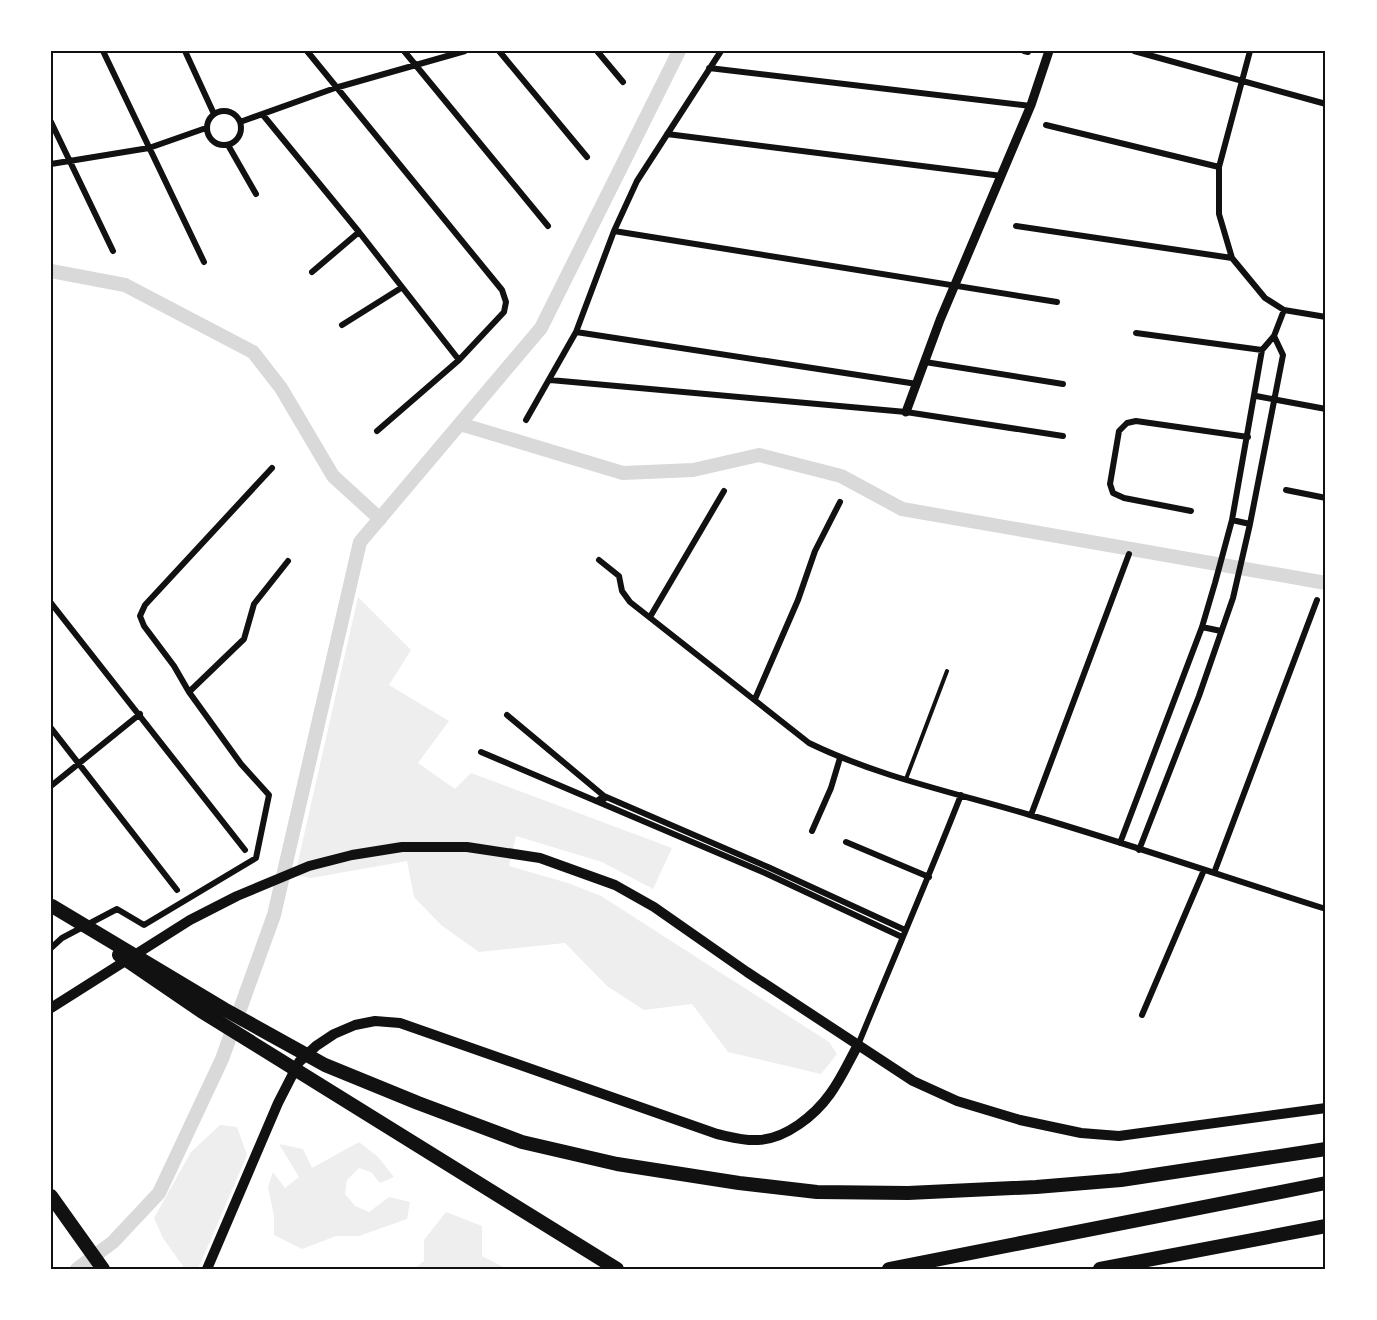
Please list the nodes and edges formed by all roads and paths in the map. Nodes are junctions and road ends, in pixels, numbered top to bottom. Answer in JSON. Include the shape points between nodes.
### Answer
{"nodes":[{"id":1,"x":103,"y":51,"type":"edge"},
{"id":2,"x":185,"y":51,"type":"edge"},
{"id":3,"x":307,"y":51,"type":"edge"},
{"id":4,"x":404,"y":51,"type":"edge"},
{"id":5,"x":465,"y":51,"type":"edge"},
{"id":6,"x":499,"y":51,"type":"edge"},
{"id":7,"x":597,"y":51,"type":"edge"},
{"id":8,"x":721,"y":51,"type":"edge"},
{"id":9,"x":1049,"y":51,"type":"edge"},
{"id":10,"x":1134,"y":51,"type":"edge"},
{"id":11,"x":1250,"y":51,"type":"edge"},
{"id":12,"x":415,"y":65,"type":"junction"},
{"id":13,"x":710,"y":68,"type":"junction"},
{"id":14,"x":623,"y":82,"type":"dead end"},
{"id":15,"x":1242,"y":82,"type":"junction"},
{"id":16,"x":335,"y":88,"type":"junction"},
{"id":17,"x":1326,"y":104,"type":"edge"},
{"id":18,"x":1030,"y":106,"type":"junction"},
{"id":19,"x":213,"y":114,"type":"junction"},
{"id":20,"x":263,"y":115,"type":"junction"},
{"id":21,"x":240,"y":122,"type":"junction"},
{"id":22,"x":51,"y":123,"type":"edge"},
{"id":23,"x":1046,"y":125,"type":"dead end"},
{"id":24,"x":206,"y":128,"type":"junction"},
{"id":25,"x":667,"y":134,"type":"junction"},
{"id":26,"x":228,"y":145,"type":"junction"},
{"id":27,"x":149,"y":148,"type":"junction"},
{"id":28,"x":587,"y":157,"type":"dead end"},
{"id":29,"x":70,"y":162,"type":"junction"},
{"id":30,"x":51,"y":164,"type":"edge"},
{"id":31,"x":1220,"y":167,"type":"junction"},
{"id":32,"x":1002,"y":176,"type":"junction"},
{"id":33,"x":256,"y":195,"type":"dead end"},
{"id":34,"x":548,"y":226,"type":"dead end"},
{"id":35,"x":1016,"y":226,"type":"dead end"},
{"id":36,"x":614,"y":231,"type":"junction"},
{"id":37,"x":358,"y":232,"type":"junction"},
{"id":38,"x":113,"y":251,"type":"dead end"},
{"id":39,"x":1232,"y":258,"type":"junction"},
{"id":40,"x":204,"y":262,"type":"dead end"},
{"id":41,"x":312,"y":272,"type":"dead end"},
{"id":42,"x":956,"y":284,"type":"junction"},
{"id":43,"x":401,"y":288,"type":"junction"},
{"id":44,"x":1057,"y":302,"type":"dead end"},
{"id":45,"x":1284,"y":310,"type":"junction"},
{"id":46,"x":1326,"y":317,"type":"edge"},
{"id":47,"x":342,"y":325,"type":"dead end"},
{"id":48,"x":576,"y":332,"type":"junction"},
{"id":49,"x":1136,"y":333,"type":"dead end"},
{"id":50,"x":1274,"y":336,"type":"junction"},
{"id":51,"x":1262,"y":350,"type":"junction"},
{"id":52,"x":459,"y":360,"type":"junction"},
{"id":53,"x":925,"y":362,"type":"junction"},
{"id":54,"x":550,"y":380,"type":"junction"},
{"id":55,"x":917,"y":384,"type":"junction"},
{"id":56,"x":1063,"y":384,"type":"dead end"},
{"id":57,"x":1256,"y":396,"type":"junction"},
{"id":58,"x":1275,"y":400,"type":"junction"},
{"id":59,"x":1326,"y":409,"type":"edge"},
{"id":60,"x":906,"y":412,"type":"junction"},
{"id":61,"x":526,"y":420,"type":"dead end"},
{"id":62,"x":377,"y":431,"type":"dead end"},
{"id":63,"x":1062,"y":436,"type":"dead end"},
{"id":64,"x":1248,"y":437,"type":"junction"},
{"id":65,"x":272,"y":468,"type":"dead end"},
{"id":66,"x":1286,"y":490,"type":"dead end"},
{"id":67,"x":724,"y":491,"type":"dead end"},
{"id":68,"x":1326,"y":498,"type":"edge"},
{"id":69,"x":840,"y":502,"type":"dead end"},
{"id":70,"x":1191,"y":511,"type":"dead end"},
{"id":71,"x":1232,"y":520,"type":"junction"},
{"id":72,"x":1250,"y":524,"type":"junction"},
{"id":73,"x":1129,"y":554,"type":"dead end"},
{"id":74,"x":600,"y":560,"type":"dead end"},
{"id":75,"x":288,"y":561,"type":"dead end"},
{"id":76,"x":1317,"y":600,"type":"dead end"},
{"id":77,"x":51,"y":603,"type":"edge"},
{"id":78,"x":651,"y":617,"type":"junction"},
{"id":79,"x":1202,"y":627,"type":"junction"},
{"id":80,"x":1221,"y":631,"type":"junction"},
{"id":81,"x":947,"y":672,"type":"dead end"},
{"id":82,"x":189,"y":692,"type":"junction"},
{"id":83,"x":755,"y":699,"type":"junction"},
{"id":84,"x":140,"y":714,"type":"junction"},
{"id":85,"x":507,"y":715,"type":"dead end"},
{"id":86,"x":51,"y":728,"type":"edge"},
{"id":87,"x":481,"y":752,"type":"dead end"},
{"id":88,"x":840,"y":758,"type":"junction"},
{"id":89,"x":80,"y":763,"type":"junction"},
{"id":90,"x":906,"y":779,"type":"junction"},
{"id":91,"x":51,"y":786,"type":"edge"},
{"id":92,"x":961,"y":795,"type":"junction"},
{"id":93,"x":601,"y":800,"type":"junction"},
{"id":94,"x":1031,"y":815,"type":"junction"},
{"id":95,"x":812,"y":831,"type":"dead end"},
{"id":96,"x":846,"y":842,"type":"dead end"},
{"id":97,"x":1120,"y":843,"type":"junction"},
{"id":98,"x":245,"y":850,"type":"dead end"},
{"id":99,"x":1138,"y":850,"type":"junction"},
{"id":100,"x":1204,"y":870,"type":"junction"},
{"id":101,"x":1214,"y":873,"type":"junction"},
{"id":102,"x":929,"y":877,"type":"junction"},
{"id":103,"x":177,"y":890,"type":"dead end"},
{"id":104,"x":52,"y":906,"type":"edge"},
{"id":105,"x":1326,"y":909,"type":"edge"},
{"id":106,"x":903,"y":933,"type":"junction"},
{"id":107,"x":51,"y":948,"type":"edge"},
{"id":108,"x":51,"y":1008,"type":"edge"},
{"id":109,"x":1142,"y":1015,"type":"dead end"},
{"id":110,"x":858,"y":1045,"type":"junction"},
{"id":111,"x":1326,"y":1108,"type":"edge"},
{"id":112,"x":1326,"y":1149,"type":"edge"},
{"id":113,"x":1326,"y":1183,"type":"edge"},
{"id":114,"x":51,"y":1196,"type":"edge"},
{"id":115,"x":1326,"y":1226,"type":"edge"},
{"id":116,"x":103,"y":1269,"type":"edge"},
{"id":117,"x":207,"y":1269,"type":"edge"},
{"id":118,"x":617,"y":1269,"type":"edge"},
{"id":119,"x":889,"y":1269,"type":"edge"},
{"id":120,"x":1100,"y":1269,"type":"edge"}],
"edges":[{"from":1,"to":27,"type":"street"},
{"from":2,"to":19,"type":"street"},
{"from":3,"to":16,"type":"street"},
{"from":4,"to":12,"type":"street"},
{"from":5,"to":12,"type":"street"},
{"from":6,"to":28,"type":"street"},
{"from":7,"to":14,"type":"street"},
{"from":8,"to":13,"type":"street"},
{"from":9,"to":18,"type":"street"},
{"from":10,"to":15,"type":"street"},
{"from":11,"to":15,"type":"street"},
{"from":12,"to":16,"type":"street"},
{"from":12,"to":34,"type":"street"},
{"from":13,"to":18,"type":"street"},
{"from":13,"to":25,"type":"street"},
{"from":15,"to":17,"type":"street"},
{"from":15,"to":31,"type":"street"},
{"from":16,"to":20,"type":"street"},
{"from":16,"to":52,"type":"street","via":[[502,290],[504,312]]},
{"from":18,"to":32,"type":"street"},
{"from":19,"to":21,"type":"street","via":[[232,112]]},
{"from":19,"to":24,"type":"street"},
{"from":20,"to":21,"type":"street"},
{"from":20,"to":37,"type":"street"},
{"from":21,"to":26,"type":"street","via":[[239,136]]},
{"from":22,"to":29,"type":"street"},
{"from":23,"to":31,"type":"street"},
{"from":24,"to":26,"type":"street","via":[[210,139]]},
{"from":24,"to":27,"type":"street"},
{"from":25,"to":32,"type":"street"},
{"from":25,"to":36,"type":"street","via":[[637,182]]},
{"from":26,"to":33,"type":"street"},
{"from":27,"to":29,"type":"street"},
{"from":27,"to":40,"type":"street"},
{"from":29,"to":30,"type":"street"},
{"from":29,"to":38,"type":"street"},
{"from":31,"to":39,"type":"street","via":[[1219,214]]},
{"from":32,"to":42,"type":"street"},
{"from":35,"to":39,"type":"street"},
{"from":36,"to":42,"type":"street"},
{"from":36,"to":48,"type":"street"},
{"from":37,"to":41,"type":"street"},
{"from":37,"to":43,"type":"street"},
{"from":39,"to":45,"type":"street","via":[[1265,298]]},
{"from":42,"to":44,"type":"street"},
{"from":42,"to":53,"type":"street"},
{"from":43,"to":47,"type":"street"},
{"from":43,"to":52,"type":"street"},
{"from":45,"to":46,"type":"street"},
{"from":45,"to":50,"type":"street"},
{"from":48,"to":54,"type":"street"},
{"from":48,"to":55,"type":"street"},
{"from":49,"to":51,"type":"street"},
{"from":50,"to":51,"type":"street"},
{"from":50,"to":58,"type":"street","via":[[1283,355]]},
{"from":51,"to":57,"type":"street"},
{"from":52,"to":62,"type":"street"},
{"from":53,"to":55,"type":"street"},
{"from":53,"to":56,"type":"street"},
{"from":54,"to":60,"type":"street"},
{"from":54,"to":61,"type":"street"},
{"from":55,"to":60,"type":"street"},
{"from":57,"to":58,"type":"street"},
{"from":57,"to":64,"type":"street"},
{"from":58,"to":59,"type":"street"},
{"from":58,"to":72,"type":"street"},
{"from":60,"to":63,"type":"street"},
{"from":64,"to":70,"type":"street","via":[[1136,421],[1127,423],[1119,432],[1110,484],[1113,493]]},
{"from":64,"to":71,"type":"street"},
{"from":65,"to":82,"type":"street","via":[[145,605],[140,616]]},
{"from":66,"to":68,"type":"street"},
{"from":67,"to":78,"type":"street"},
{"from":69,"to":83,"type":"street","via":[[815,551]]},
{"from":71,"to":72,"type":"street"},
{"from":71,"to":79,"type":"street"},
{"from":72,"to":80,"type":"street"},
{"from":73,"to":94,"type":"street"},
{"from":74,"to":78,"type":"street","via":[[619,576],[622,591],[630,602]]},
{"from":75,"to":82,"type":"street","via":[[254,604],[243,639]]},
{"from":76,"to":101,"type":"street"},
{"from":77,"to":84,"type":"street"},
{"from":78,"to":83,"type":"street"},
{"from":79,"to":80,"type":"street"},
{"from":79,"to":97,"type":"street"},
{"from":80,"to":99,"type":"street"},
{"from":81,"to":90,"type":"lane"},
{"from":82,"to":107,"type":"street","via":[[241,764],[269,795],[256,858],[144,925],[117,909],[62,938]]},
{"from":83,"to":88,"type":"street","via":[[809,743]]},
{"from":84,"to":89,"type":"street"},
{"from":84,"to":98,"type":"street"},
{"from":85,"to":93,"type":"street"},
{"from":86,"to":89,"type":"street"},
{"from":87,"to":93,"type":"street"},
{"from":88,"to":90,"type":"street"},
{"from":88,"to":95,"type":"street"},
{"from":89,"to":91,"type":"street"},
{"from":89,"to":103,"type":"street"},
{"from":90,"to":92,"type":"street"},
{"from":92,"to":94,"type":"street"},
{"from":92,"to":102,"type":"street"},
{"from":93,"to":106,"type":"street","via":[[768,867]]},
{"from":94,"to":97,"type":"street"},
{"from":96,"to":102,"type":"street"},
{"from":97,"to":99,"type":"street"},
{"from":99,"to":100,"type":"street"},
{"from":100,"to":101,"type":"street"},
{"from":100,"to":109,"type":"street"},
{"from":101,"to":105,"type":"street"},
{"from":102,"to":106,"type":"street"},
{"from":104,"to":112,"type":"highway","via":[[325,1065],[522,1142],[618,1164],[817,1192],[908,1193],[1121,1180]]},
{"from":104,"to":118,"type":"highway","via":[[157,983]]},
{"from":106,"to":110,"type":"street"},
{"from":108,"to":110,"type":"main road","via":[[190,920],[309,866],[402,847],[467,847],[540,858],[615,885],[654,907]]},
{"from":110,"to":111,"type":"main road","via":[[913,1082],[957,1101],[1081,1133],[1119,1136]]},
{"from":110,"to":117,"type":"main road","via":[[830,1095],[803,1121],[761,1140],[742,1140],[400,1023],[355,1024],[316,1046],[299,1062]]},
{"from":113,"to":119,"type":"highway"},
{"from":114,"to":116,"type":"highway"},
{"from":115,"to":120,"type":"highway"}]}
